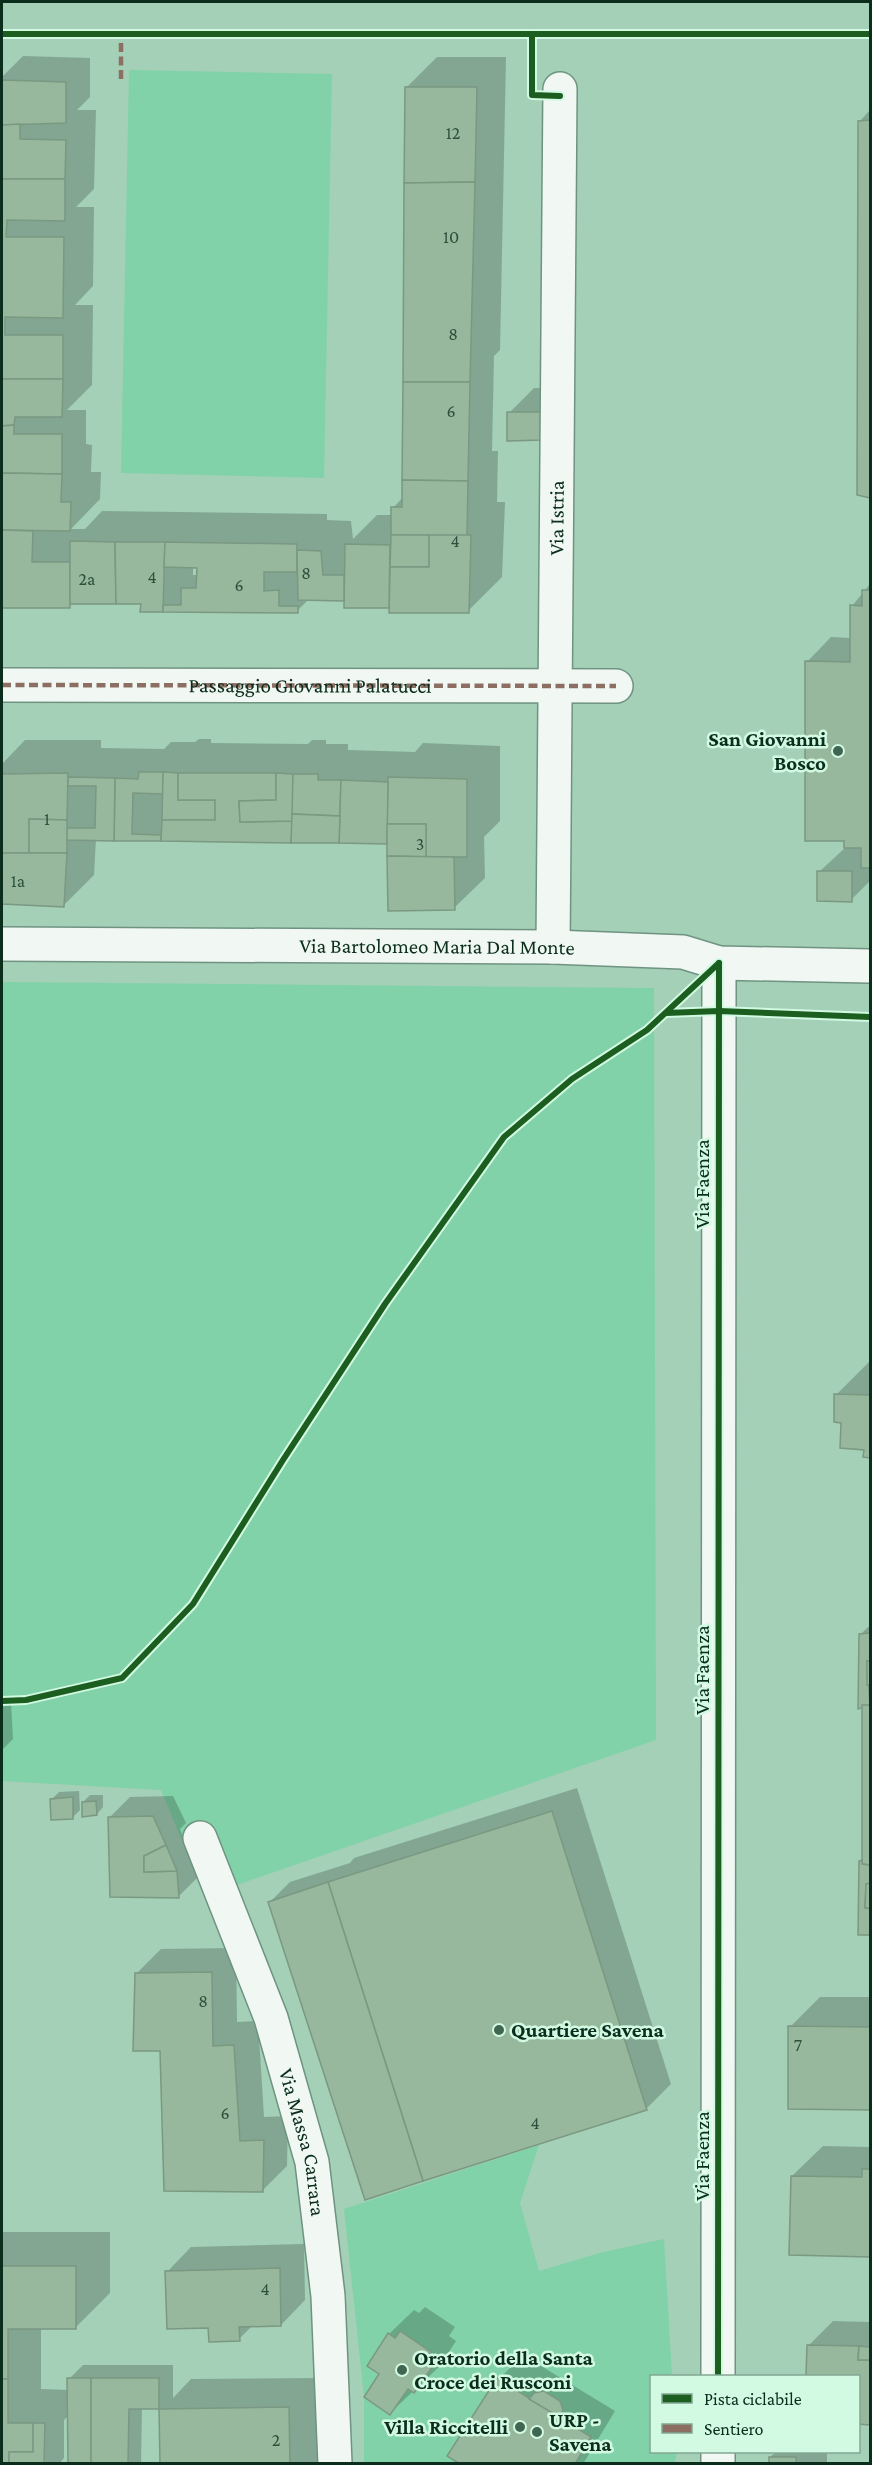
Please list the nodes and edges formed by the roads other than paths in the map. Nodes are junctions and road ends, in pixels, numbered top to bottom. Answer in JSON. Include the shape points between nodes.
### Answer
{"nodes":[{"id":1,"x":560,"y":89,"type":"dead end"},
{"id":2,"x":2,"y":685,"type":"edge"},
{"id":3,"x":554,"y":686,"type":"junction"},
{"id":4,"x":616,"y":686,"type":"dead end"},
{"id":5,"x":2,"y":944,"type":"edge"},
{"id":6,"x":553,"y":946,"type":"junction"},
{"id":7,"x":719,"y":963,"type":"junction"},
{"id":8,"x":870,"y":966,"type":"edge"},
{"id":9,"x":200,"y":1838,"type":"dead end"},
{"id":10,"x":718,"y":2375,"type":"edge"},
{"id":11,"x":335,"y":2463,"type":"edge"}],
"edges":[{"from":1,"to":3,"type":"street","name":"Via Istria"},
{"from":2,"to":3,"type":"street","name":"Passaggio Giovanni Palatucci"},
{"from":3,"to":4,"type":"street","name":"Passaggio Giovanni Palatucci"},
{"from":3,"to":6,"type":"street","name":"Via Istria"},
{"from":5,"to":6,"type":"street","name":"Via Bartolomeo Maria Dal Monte"},
{"from":6,"to":7,"type":"street","name":"Via Bartolomeo Maria Dal Monte","via":[[683,952]]},
{"from":7,"to":8,"type":"street","name":"Via Bartolomeo Maria Dal Monte"},
{"from":7,"to":10,"type":"street","name":"Via Faenza"},
{"from":9,"to":11,"type":"street","name":"Via Massa Carrara","via":[[271,2018],[312,2162],[328,2296]]}]}
